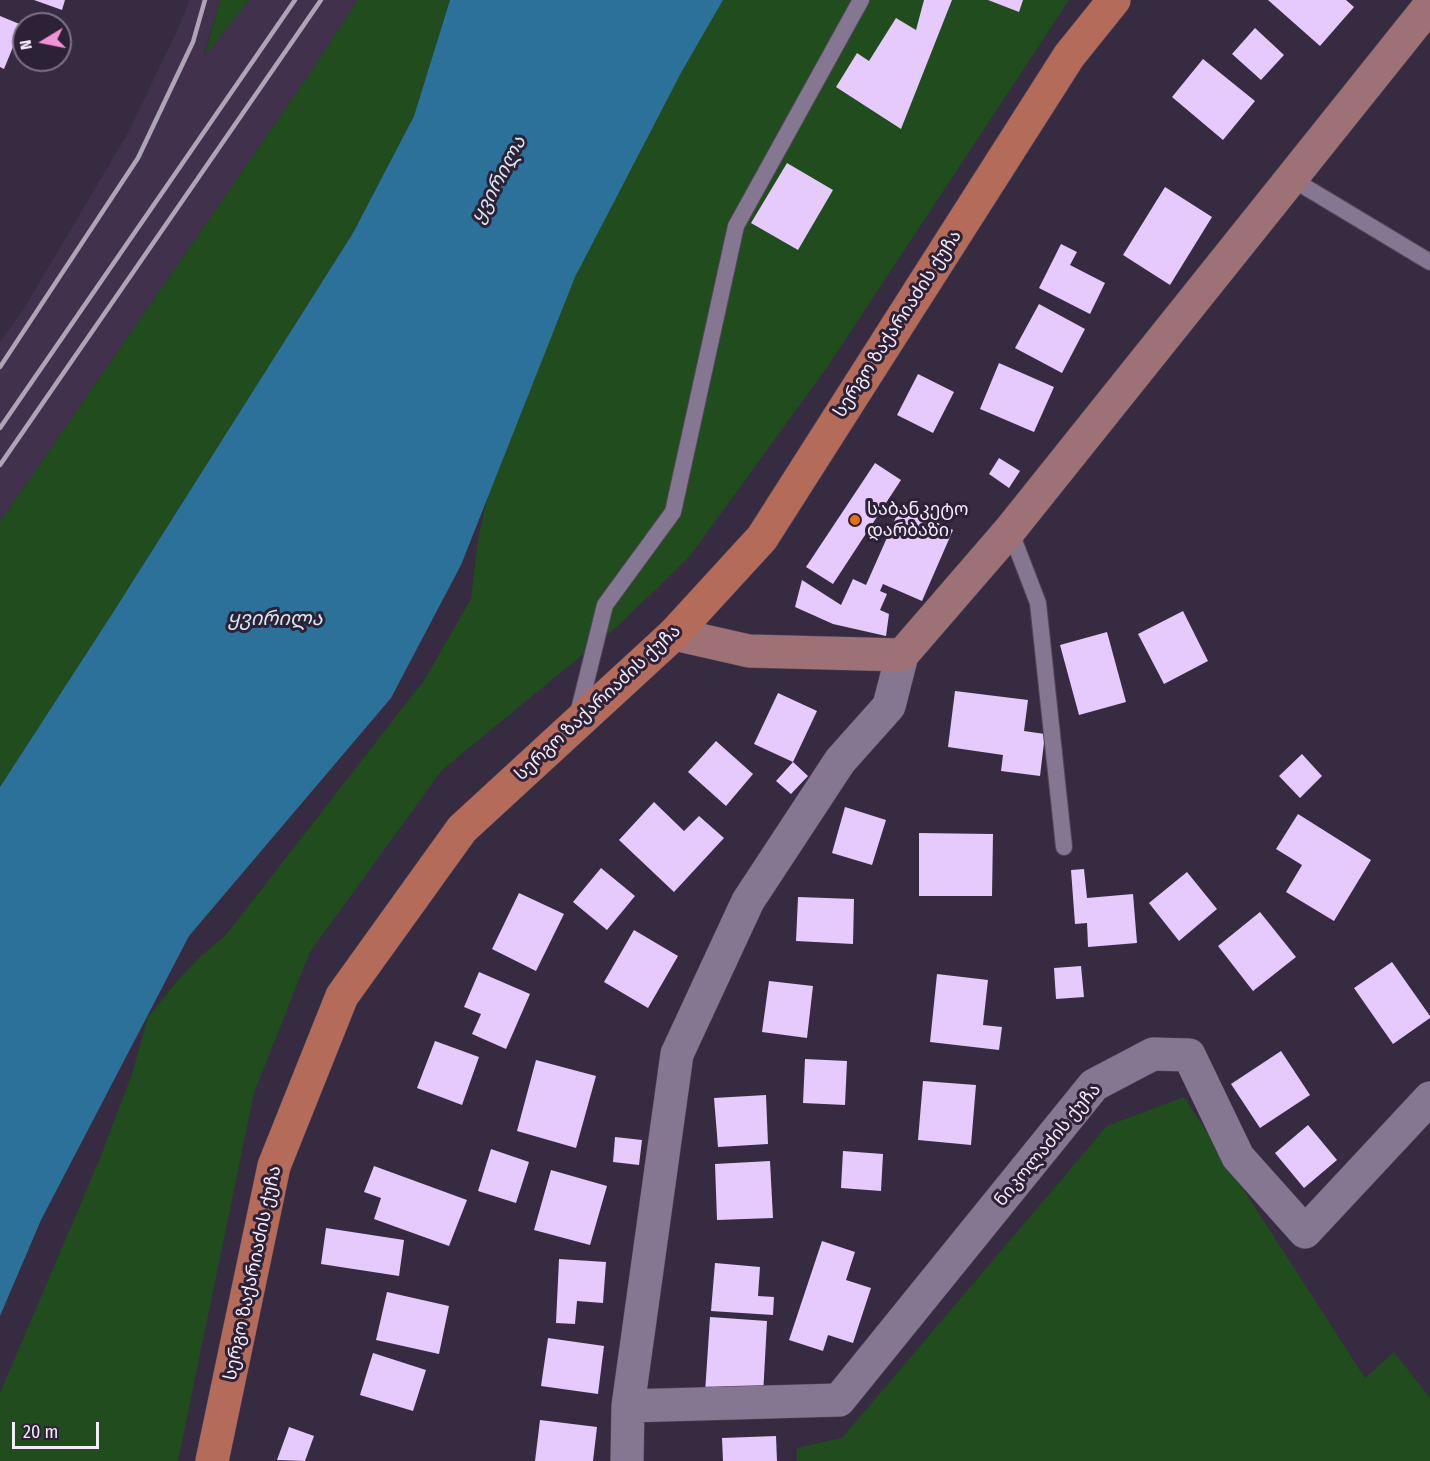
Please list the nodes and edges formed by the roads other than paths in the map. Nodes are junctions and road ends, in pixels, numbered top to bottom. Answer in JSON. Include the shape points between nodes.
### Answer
{"nodes":[{"id":1,"x":861,"y":0,"type":"edge"},
{"id":2,"x":1114,"y":0,"type":"edge"},
{"id":3,"x":1430,"y":5,"type":"edge"},
{"id":4,"x":1292,"y":179,"type":"junction"},
{"id":5,"x":1430,"y":262,"type":"edge"},
{"id":6,"x":1010,"y":530,"type":"junction"},
{"id":7,"x":674,"y":634,"type":"junction"},
{"id":8,"x":902,"y":655,"type":"junction"},
{"id":9,"x":575,"y":724,"type":"junction"},
{"id":10,"x":1064,"y":847,"type":"dead end"},
{"id":11,"x":1430,"y":1098,"type":"edge"},
{"id":12,"x":628,"y":1407,"type":"junction"},
{"id":13,"x":212,"y":1461,"type":"edge"},
{"id":14,"x":627,"y":1461,"type":"edge"}],
"edges":[{"from":1,"to":9,"type":"lane","via":[[736,226],[673,512],[605,605]]},
{"from":2,"to":7,"type":"main road","name":"სერგო ზაქარიაძის ქუჩა","via":[[1069,56],[762,538]]},
{"from":3,"to":4,"type":"main road"},
{"from":4,"to":5,"type":"lane"},
{"from":4,"to":6,"type":"main road"},
{"from":6,"to":8,"type":"main road"},
{"from":6,"to":10,"type":"lane","via":[[1038,603]]},
{"from":7,"to":8,"type":"main road","via":[[749,651]]},
{"from":7,"to":9,"type":"main road","name":"სერგო ზაქარიაძის ქუჩა"},
{"from":8,"to":12,"type":"street","via":[[889,706],[840,761],[748,901],[677,1054]]},
{"from":9,"to":13,"type":"main road","name":"სერგო ზაქარიაძის ქუჩა","via":[[462,829],[342,996],[274,1166]]},
{"from":11,"to":12,"type":"street","name":"ნიკოლაძის ქუჩა","via":[[1305,1232],[1238,1157],[1189,1054],[1153,1054],[1094,1085],[839,1400]]},
{"from":12,"to":14,"type":"street"}]}
